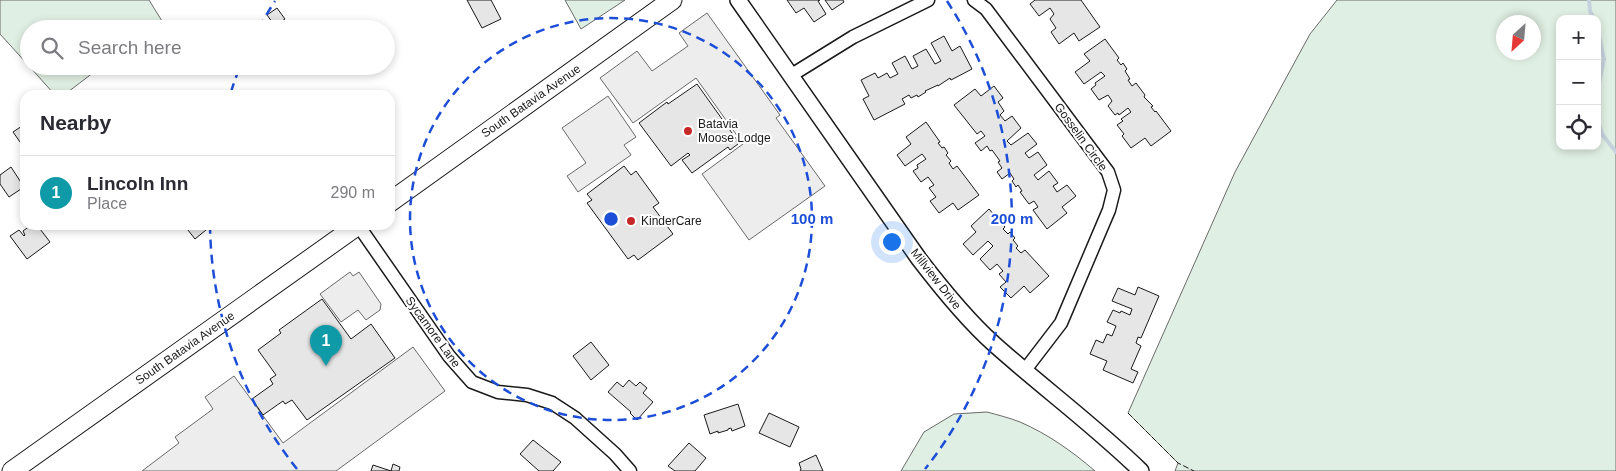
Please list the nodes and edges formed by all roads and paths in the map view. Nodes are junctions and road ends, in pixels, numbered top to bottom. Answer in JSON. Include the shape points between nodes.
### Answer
{"nodes":[{"id":1,"x":672,"y":0,"type":"edge"},
{"id":2,"x":738,"y":0,"type":"edge"},
{"id":3,"x":928,"y":0,"type":"edge"},
{"id":4,"x":974,"y":0,"type":"edge"},
{"id":5,"x":790,"y":76,"type":"junction"},
{"id":6,"x":395,"y":198,"type":"edge"},
{"id":7,"x":351,"y":230,"type":"edge"},
{"id":8,"x":361,"y":230,"type":"edge"},
{"id":9,"x":1025,"y":370,"type":"junction"},
{"id":10,"x":12,"y":471,"type":"edge"},
{"id":11,"x":630,"y":471,"type":"edge"},
{"id":12,"x":1141,"y":471,"type":"edge"}],
"edges":[{"from":1,"to":6,"type":"main road","name":"South Batavia Avenue"},
{"from":2,"to":5,"type":"street","name":"Millview Drive"},
{"from":3,"to":5,"type":"street","via":[[853,37]]},
{"from":4,"to":9,"type":"street","name":"Gosselin Circle","via":[[986,9],[1108,172],[1114,190],[1109,210],[1061,323]]},
{"from":5,"to":9,"type":"street","name":"Millview Drive","via":[[941,288],[994,344]]},
{"from":7,"to":10,"type":"main road","name":"South Batavia Avenue"},
{"from":8,"to":11,"type":"street","name":"Sycamore Lane","via":[[449,356],[472,382],[498,392],[527,395],[552,403],[575,418]]},
{"from":9,"to":12,"type":"street","name":"Millview Drive"}]}
